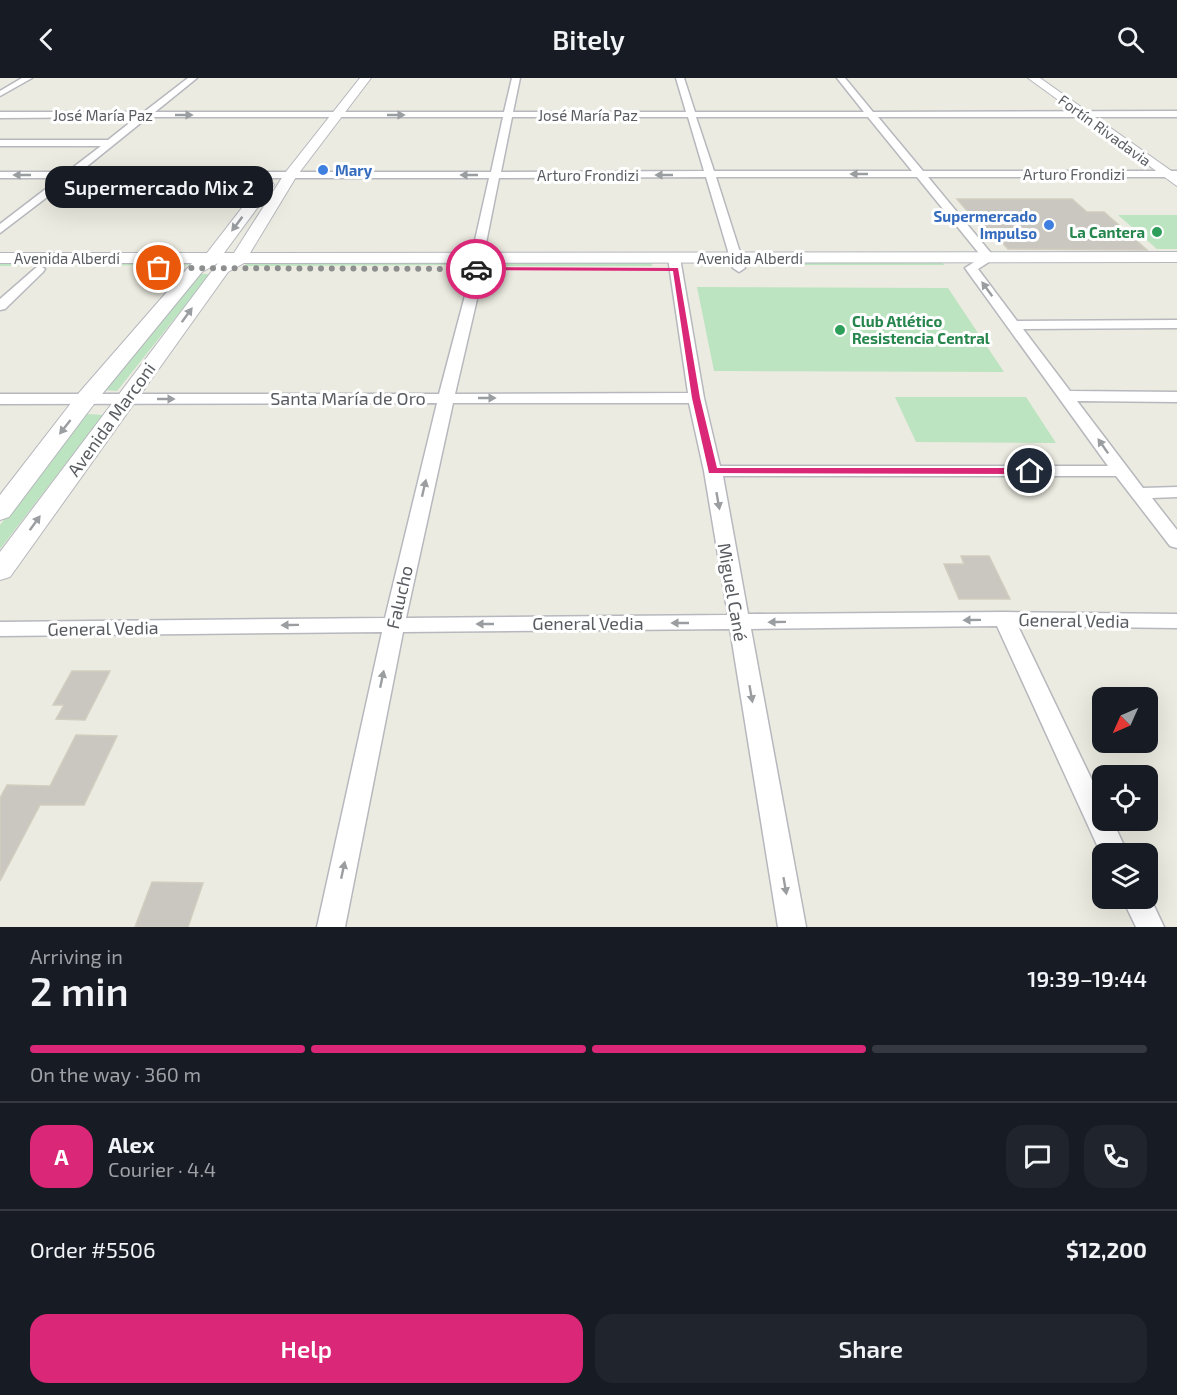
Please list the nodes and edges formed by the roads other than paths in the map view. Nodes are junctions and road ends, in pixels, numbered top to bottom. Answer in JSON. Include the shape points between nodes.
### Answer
{"nodes":[{"id":1,"x":28,"y":78,"type":"edge"},
{"id":2,"x":193,"y":78,"type":"edge"},
{"id":3,"x":350,"y":78,"type":"edge"},
{"id":4,"x":366,"y":78,"type":"edge"},
{"id":5,"x":516,"y":78,"type":"edge"},
{"id":6,"x":680,"y":78,"type":"edge"},
{"id":7,"x":841,"y":78,"type":"edge"},
{"id":8,"x":1033,"y":78,"type":"edge"},
{"id":9,"x":0,"y":94,"type":"edge"},
{"id":10,"x":1087,"y":114,"type":"junction"},
{"id":11,"x":1177,"y":114,"type":"edge"},
{"id":12,"x":0,"y":115,"type":"edge"},
{"id":13,"x":145,"y":115,"type":"junction"},
{"id":14,"x":321,"y":115,"type":"junction"},
{"id":15,"x":338,"y":115,"type":"junction"},
{"id":16,"x":692,"y":115,"type":"junction"},
{"id":17,"x":872,"y":115,"type":"junction"},
{"id":18,"x":506,"y":116,"type":"junction"},
{"id":19,"x":0,"y":143,"type":"edge"},
{"id":20,"x":108,"y":143,"type":"junction"},
{"id":21,"x":68,"y":174,"type":"junction"},
{"id":22,"x":918,"y":174,"type":"junction"},
{"id":23,"x":0,"y":175,"type":"edge"},
{"id":24,"x":495,"y":175,"type":"junction"},
{"id":25,"x":274,"y":176,"type":"junction"},
{"id":26,"x":290,"y":176,"type":"junction"},
{"id":27,"x":710,"y":176,"type":"junction"},
{"id":28,"x":1173,"y":177,"type":"edge"},
{"id":29,"x":0,"y":230,"type":"edge"},
{"id":30,"x":1177,"y":257,"type":"edge"},
{"id":31,"x":0,"y":258,"type":"edge"},
{"id":32,"x":989,"y":258,"type":"junction"},
{"id":33,"x":217,"y":263,"type":"junction"},
{"id":34,"x":478,"y":263,"type":"junction"},
{"id":35,"x":738,"y":263,"type":"junction"},
{"id":36,"x":675,"y":264,"type":"junction"},
{"id":37,"x":971,"y":268,"type":"junction"},
{"id":38,"x":1177,"y":268,"type":"edge"},
{"id":39,"x":0,"y":269,"type":"edge"},
{"id":40,"x":39,"y":269,"type":"junction"},
{"id":41,"x":0,"y":306,"type":"edge"},
{"id":42,"x":1177,"y":324,"type":"edge"},
{"id":43,"x":1012,"y":325,"type":"junction"},
{"id":44,"x":1068,"y":396,"type":"junction"},
{"id":45,"x":1177,"y":397,"type":"edge"},
{"id":46,"x":445,"y":398,"type":"junction"},
{"id":47,"x":696,"y":398,"type":"junction"},
{"id":48,"x":0,"y":399,"type":"edge"},
{"id":49,"x":87,"y":399,"type":"junction"},
{"id":50,"x":126,"y":399,"type":"junction"},
{"id":51,"x":713,"y":471,"type":"junction"},
{"id":52,"x":1121,"y":471,"type":"junction"},
{"id":53,"x":1177,"y":492,"type":"edge"},
{"id":54,"x":1139,"y":493,"type":"junction"},
{"id":55,"x":0,"y":512,"type":"edge"},
{"id":56,"x":1177,"y":542,"type":"edge"},
{"id":57,"x":0,"y":571,"type":"edge"},
{"id":58,"x":1004,"y":619,"type":"junction"},
{"id":59,"x":1177,"y":621,"type":"edge"},
{"id":60,"x":738,"y":623,"type":"junction"},
{"id":61,"x":393,"y":624,"type":"junction"},
{"id":62,"x":0,"y":629,"type":"edge"},
{"id":63,"x":1110,"y":843,"type":"edge"},
{"id":64,"x":1141,"y":909,"type":"edge"},
{"id":65,"x":331,"y":927,"type":"edge"},
{"id":66,"x":792,"y":927,"type":"edge"},
{"id":67,"x":1150,"y":927,"type":"edge"}],
"edges":[{"from":1,"to":9,"type":"street"},
{"from":2,"to":13,"type":"street"},
{"from":3,"to":14,"type":"main road"},
{"from":4,"to":15,"type":"main road"},
{"from":5,"to":18,"type":"street","name":"Falucho"},
{"from":6,"to":16,"type":"street"},
{"from":7,"to":17,"type":"street"},
{"from":8,"to":10,"type":"main road","name":"Fortín Rivadavia"},
{"from":10,"to":11,"type":"street","name":"José María Paz"},
{"from":10,"to":17,"type":"street","name":"José María Paz"},
{"from":10,"to":28,"type":"main road","name":"Fortín Rivadavia"},
{"from":12,"to":13,"type":"street","name":"José María Paz"},
{"from":13,"to":14,"type":"street","name":"José María Paz","one_way":true},
{"from":13,"to":20,"type":"street"},
{"from":14,"to":15,"type":"street","name":"José María Paz"},
{"from":14,"to":25,"type":"main road"},
{"from":15,"to":18,"type":"street","name":"José María Paz","one_way":true},
{"from":15,"to":26,"type":"main road"},
{"from":16,"to":17,"type":"street","name":"José María Paz"},
{"from":16,"to":18,"type":"street","name":"José María Paz"},
{"from":16,"to":27,"type":"street"},
{"from":17,"to":22,"type":"street"},
{"from":18,"to":24,"type":"street","name":"Falucho"},
{"from":19,"to":20,"type":"street"},
{"from":20,"to":21,"type":"street"},
{"from":21,"to":23,"type":"street","name":"Arturo Frondizi","one_way":true},
{"from":21,"to":25,"type":"street","name":"Arturo Frondizi"},
{"from":21,"to":29,"type":"street"},
{"from":22,"to":27,"type":"street","name":"Arturo Frondizi","one_way":true},
{"from":22,"to":28,"type":"street","name":"Arturo Frondizi"},
{"from":22,"to":32,"type":"street"},
{"from":24,"to":26,"type":"street","name":"Arturo Frondizi","one_way":true},
{"from":27,"to":24,"type":"street","name":"Arturo Frondizi","one_way":true},
{"from":24,"to":34,"type":"street","name":"Falucho"},
{"from":25,"to":26,"type":"street","name":"Arturo Frondizi"},
{"from":25,"to":33,"type":"main road","one_way":true},
{"from":26,"to":33,"type":"main road"},
{"from":27,"to":35,"type":"street"},
{"from":30,"to":32,"type":"main road","name":"Avenida Alberdi"},
{"from":31,"to":33,"type":"main road","name":"Avenida Alberdi"},
{"from":32,"to":35,"type":"main road","name":"Avenida Alberdi"},
{"from":32,"to":37,"type":"street"},
{"from":33,"to":34,"type":"main road","name":"Avenida Alberdi"},
{"from":33,"to":40,"type":"main road","name":"Avenida Alberdi"},
{"from":33,"to":49,"type":"main road","name":"Avenida Marconi"},
{"from":50,"to":33,"type":"main road","name":"Avenida Marconi","one_way":true},
{"from":34,"to":36,"type":"main road","name":"Avenida Alberdi"},
{"from":34,"to":46,"type":"street","name":"Falucho"},
{"from":35,"to":36,"type":"main road","name":"Avenida Alberdi"},
{"from":35,"to":37,"type":"main road","name":"Avenida Alberdi"},
{"from":36,"to":47,"type":"street","name":"Miguel Cané"},
{"from":37,"to":38,"type":"main road","name":"Avenida Alberdi"},
{"from":43,"to":37,"type":"street","one_way":true},
{"from":39,"to":40,"type":"main road","name":"Avenida Alberdi"},
{"from":40,"to":41,"type":"street"},
{"from":42,"to":43,"type":"street"},
{"from":43,"to":44,"type":"street"},
{"from":44,"to":45,"type":"street"},
{"from":52,"to":44,"type":"street","one_way":true},
{"from":46,"to":47,"type":"street","name":"Santa María de Oro","one_way":true},
{"from":50,"to":46,"type":"street","name":"Santa María de Oro","one_way":true},
{"from":61,"to":46,"type":"street","name":"Falucho","one_way":true},
{"from":47,"to":51,"type":"street","name":"Miguel Cané"},
{"from":48,"to":49,"type":"street","name":"Santa María de Oro"},
{"from":49,"to":50,"type":"street","name":"Santa María de Oro"},
{"from":49,"to":55,"type":"main road","name":"Avenida Marconi","one_way":true},
{"from":57,"to":50,"type":"main road","name":"Avenida Marconi","one_way":true},
{"from":51,"to":52,"type":"street"},
{"from":51,"to":60,"type":"street","name":"Miguel Cané","one_way":true},
{"from":52,"to":54,"type":"street"},
{"from":53,"to":54,"type":"street"},
{"from":54,"to":56,"type":"street"},
{"from":58,"to":59,"type":"street","name":"General Vedia"},
{"from":58,"to":60,"type":"street","name":"General Vedia","one_way":true},
{"from":58,"to":63,"type":"street"},
{"from":60,"to":61,"type":"street","name":"General Vedia","one_way":true},
{"from":60,"to":66,"type":"street","name":"Miguel Cané","one_way":true},
{"from":61,"to":62,"type":"street","name":"General Vedia","one_way":true},
{"from":65,"to":61,"type":"street","name":"Falucho","one_way":true},
{"from":64,"to":67,"type":"street"}]}
